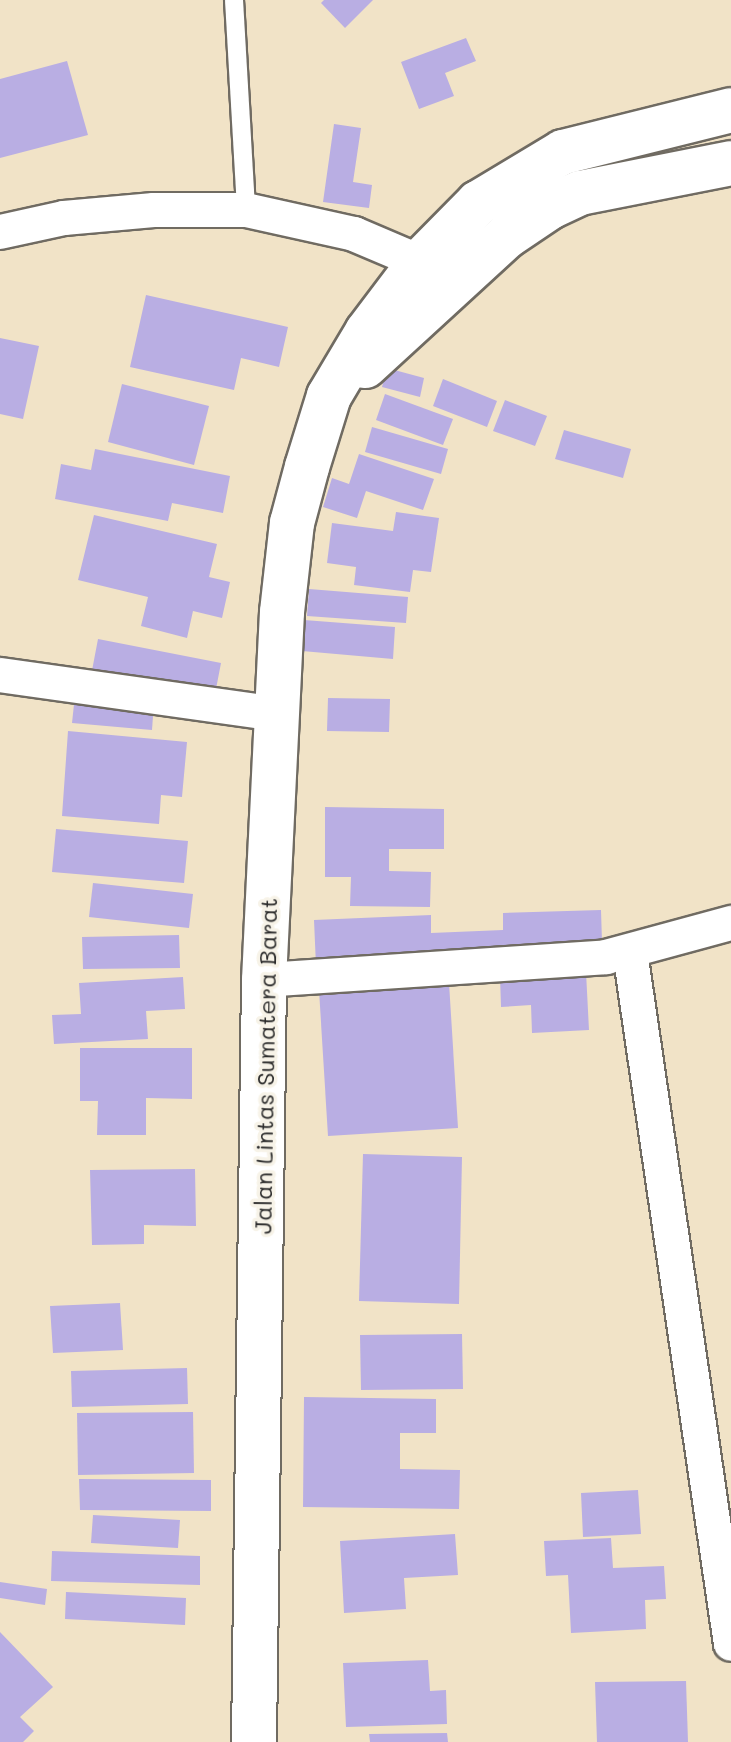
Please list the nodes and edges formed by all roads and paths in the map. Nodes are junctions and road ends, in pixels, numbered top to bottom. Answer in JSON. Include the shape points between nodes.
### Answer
{"nodes":[{"id":1,"x":234,"y":0,"type":"edge"},
{"id":2,"x":724,"y":110,"type":"edge"},
{"id":3,"x":722,"y":163,"type":"edge"},
{"id":4,"x":246,"y":210,"type":"junction"},
{"id":5,"x":0,"y":232,"type":"edge"},
{"id":6,"x":420,"y":262,"type":"junction"},
{"id":7,"x":329,"y":396,"type":"junction"},
{"id":8,"x":0,"y":675,"type":"edge"},
{"id":9,"x":279,"y":714,"type":"junction"},
{"id":10,"x":731,"y":923,"type":"edge"},
{"id":11,"x":630,"y":952,"type":"junction"},
{"id":12,"x":264,"y":980,"type":"junction"},
{"id":13,"x":731,"y":1644,"type":"edge"},
{"id":14,"x":254,"y":1742,"type":"edge"}],
"edges":[{"from":1,"to":4,"type":"lane"},
{"from":2,"to":6,"type":"highway","name":"Jalan Lintas Sumatera Barat","via":[[563,152],[478,203]]},
{"from":3,"to":7,"type":"highway","via":[[580,193],[550,207],[507,236]]},
{"from":4,"to":5,"type":"street","via":[[124,213]]},
{"from":4,"to":6,"type":"street","via":[[354,234]]},
{"from":6,"to":7,"type":"highway","name":"Jalan Lintas Sumatera Barat","via":[[367,332]]},
{"from":7,"to":9,"type":"highway","name":"Jalan Lintas Sumatera Barat","via":[[292,523]]},
{"from":8,"to":9,"type":"street"},
{"from":9,"to":12,"type":"highway","name":"Jalan Lintas Sumatera Barat"},
{"from":10,"to":11,"type":"street"},
{"from":11,"to":12,"type":"street"},
{"from":11,"to":13,"type":"street"},
{"from":12,"to":14,"type":"highway","name":"Jalan Lintas Sumatera Barat"}]}
